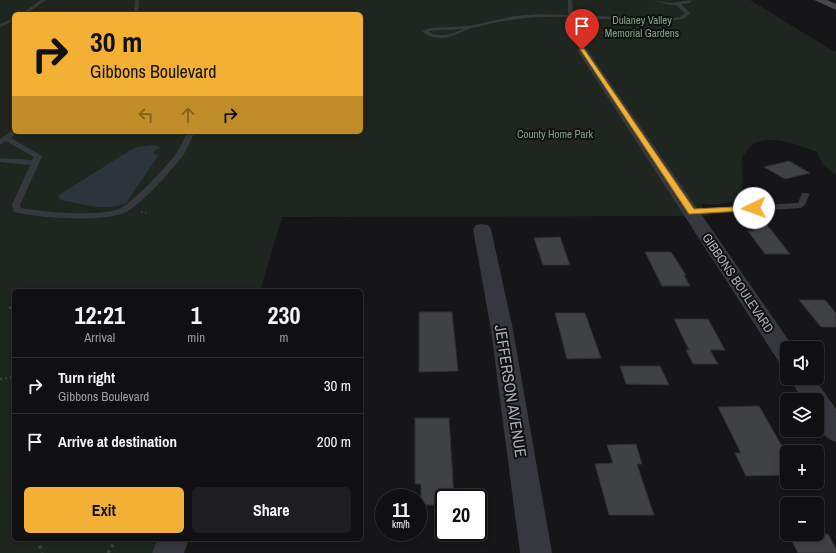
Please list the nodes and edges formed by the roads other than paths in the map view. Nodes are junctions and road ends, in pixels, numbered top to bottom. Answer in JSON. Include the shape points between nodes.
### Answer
{"nodes":[{"id":1,"x":44,"y":0,"type":"edge"},
{"id":2,"x":137,"y":0,"type":"edge"},
{"id":3,"x":570,"y":0,"type":"edge"},
{"id":4,"x":654,"y":0,"type":"edge"},
{"id":5,"x":690,"y":0,"type":"edge"},
{"id":6,"x":819,"y":0,"type":"edge"},
{"id":7,"x":678,"y":4,"type":"junction"},
{"id":8,"x":836,"y":7,"type":"edge"},
{"id":9,"x":26,"y":12,"type":"edge"},
{"id":10,"x":136,"y":12,"type":"edge"},
{"id":11,"x":570,"y":16,"type":"junction"},
{"id":12,"x":12,"y":20,"type":"edge"},
{"id":13,"x":0,"y":26,"type":"edge"},
{"id":14,"x":469,"y":27,"type":"junction"},
{"id":15,"x":582,"y":50,"type":"joint"},
{"id":16,"x":12,"y":133,"type":"edge"},
{"id":17,"x":190,"y":134,"type":"edge"},
{"id":18,"x":3,"y":141,"type":"edge"},
{"id":19,"x":0,"y":160,"type":"edge"},
{"id":20,"x":35,"y":163,"type":"junction"},
{"id":21,"x":805,"y":195,"type":"dead end"},
{"id":22,"x":692,"y":212,"type":"junction"},
{"id":23,"x":482,"y":229,"type":"dead end"},
{"id":24,"x":780,"y":345,"type":"edge"},
{"id":25,"x":824,"y":412,"type":"edge"},
{"id":26,"x":836,"y":431,"type":"edge"},
{"id":27,"x":173,"y":541,"type":"edge"},
{"id":28,"x":168,"y":553,"type":"edge"},
{"id":29,"x":536,"y":553,"type":"edge"}],
"edges":[{"from":1,"to":9,"type":"lane"},
{"from":2,"to":10,"type":"lane"},
{"from":3,"to":11,"type":"lane"},
{"from":4,"to":7,"type":"lane"},
{"from":5,"to":7,"type":"lane"},
{"from":6,"to":8,"type":"street"},
{"from":7,"to":11,"type":"lane","via":[[688,13],[674,19]]},
{"from":11,"to":14,"type":"lane","via":[[514,17]]},
{"from":11,"to":15,"type":"lane","via":[[571,26]]},
{"from":12,"to":13,"type":"lane"},
{"from":14,"to":14,"type":"lane","via":[[448,36],[432,35],[424,31]]},
{"from":15,"to":22,"type":"street","name":"GIBBONS BOULEVARD"},
{"from":16,"to":18,"type":"lane"},
{"from":17,"to":20,"type":"lane","via":[[178,155],[133,202],[116,212],[38,213],[17,210],[19,196]]},
{"from":18,"to":20,"type":"lane","via":[[38,156]]},
{"from":19,"to":20,"type":"lane"},
{"from":21,"to":22,"type":"lane","via":[[801,205]]},
{"from":22,"to":24,"type":"street","name":"GIBBONS BOULEVARD"},
{"from":23,"to":29,"type":"street","name":"JEFFERSON AVENUE","via":[[502,330]]},
{"from":25,"to":26,"type":"street"},
{"from":27,"to":28,"type":"street"}]}
